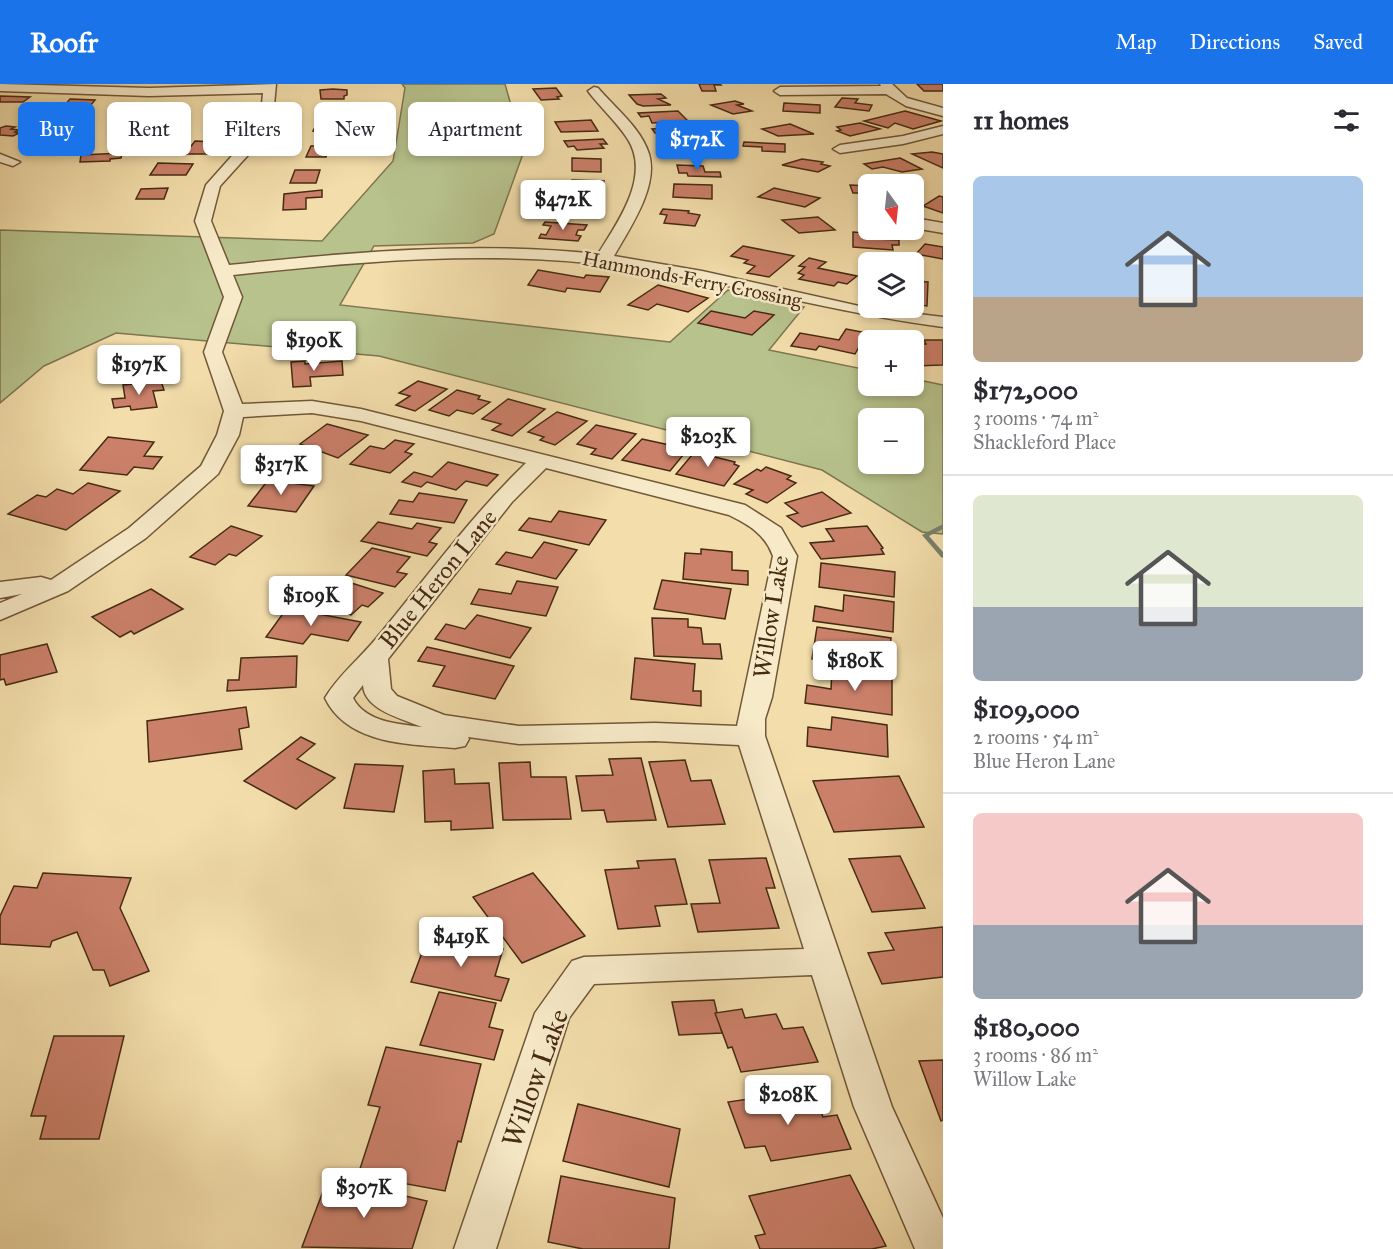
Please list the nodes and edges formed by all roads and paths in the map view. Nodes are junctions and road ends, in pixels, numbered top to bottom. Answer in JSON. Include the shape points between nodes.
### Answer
{"nodes":[{"id":1,"x":270,"y":86,"type":"edge"},
{"id":2,"x":0,"y":87,"type":"edge"},
{"id":3,"x":887,"y":87,"type":"edge"},
{"id":4,"x":594,"y":91,"type":"dead end"},
{"id":5,"x":780,"y":91,"type":"dead end"},
{"id":6,"x":943,"y":112,"type":"edge"},
{"id":7,"x":943,"y":130,"type":"edge"},
{"id":8,"x":840,"y":149,"type":"dead end"},
{"id":9,"x":924,"y":225,"type":"edge"},
{"id":10,"x":943,"y":228,"type":"edge"},
{"id":11,"x":603,"y":260,"type":"junction"},
{"id":12,"x":224,"y":271,"type":"junction"},
{"id":13,"x":943,"y":322,"type":"edge"},
{"id":14,"x":234,"y":411,"type":"junction"},
{"id":15,"x":542,"y":460,"type":"junction"},
{"id":16,"x":69,"y":579,"type":"junction"},
{"id":17,"x":0,"y":590,"type":"edge"},
{"id":18,"x":0,"y":612,"type":"edge"},
{"id":19,"x":375,"y":658,"type":"junction"},
{"id":20,"x":519,"y":735,"type":"junction"},
{"id":21,"x":751,"y":736,"type":"junction"},
{"id":22,"x":825,"y":961,"type":"junction"},
{"id":23,"x":475,"y":1249,"type":"edge"},
{"id":24,"x":936,"y":1249,"type":"edge"}],
"edges":[{"from":1,"to":2,"type":"street","via":[[150,92]]},
{"from":1,"to":12,"type":"street","via":[[267,117],[253,141],[213,184],[202,221]]},
{"from":3,"to":5,"type":"street"},
{"from":3,"to":6,"type":"street","via":[[912,103]]},
{"from":4,"to":11,"type":"street","via":[[639,147],[645,165],[628,216]]},
{"from":7,"to":8,"type":"street"},
{"from":9,"to":10,"type":"street"},
{"from":11,"to":12,"type":"street","name":"Hammonds Ferry Crossing","via":[[535,255],[336,258]]},
{"from":11,"to":13,"type":"street","name":"Hammonds Ferry Crossing","via":[[864,312]]},
{"from":12,"to":14,"type":"street","via":[[233,297],[213,352]]},
{"from":14,"to":15,"type":"street","name":"Willow Lake","via":[[312,407],[361,415]]},
{"from":14,"to":16,"type":"street","via":[[228,435],[210,470],[113,554]]},
{"from":15,"to":19,"type":"street","name":"Blue Heron Lane","via":[[504,496]]},
{"from":15,"to":21,"type":"street","name":"Willow Lake","via":[[737,510],[759,521],[780,540],[785,556],[751,719]]},
{"from":16,"to":17,"type":"street"},
{"from":16,"to":18,"type":"street"},
{"from":19,"to":20,"type":"street","name":"Blue Heron Lane","via":[[377,690],[387,702],[438,723]]},
{"from":19,"to":20,"type":"street","via":[[339,698],[341,709],[352,718],[410,735],[454,739]]},
{"from":20,"to":21,"type":"street","name":"Blue Heron Lane","via":[[655,732]]},
{"from":21,"to":22,"type":"street","name":"Willow Lake"},
{"from":22,"to":23,"type":"street","name":"Willow Lake","via":[[584,971],[553,1012]]},
{"from":22,"to":24,"type":"street","name":"Willow Lake","via":[[873,1107]]}]}
